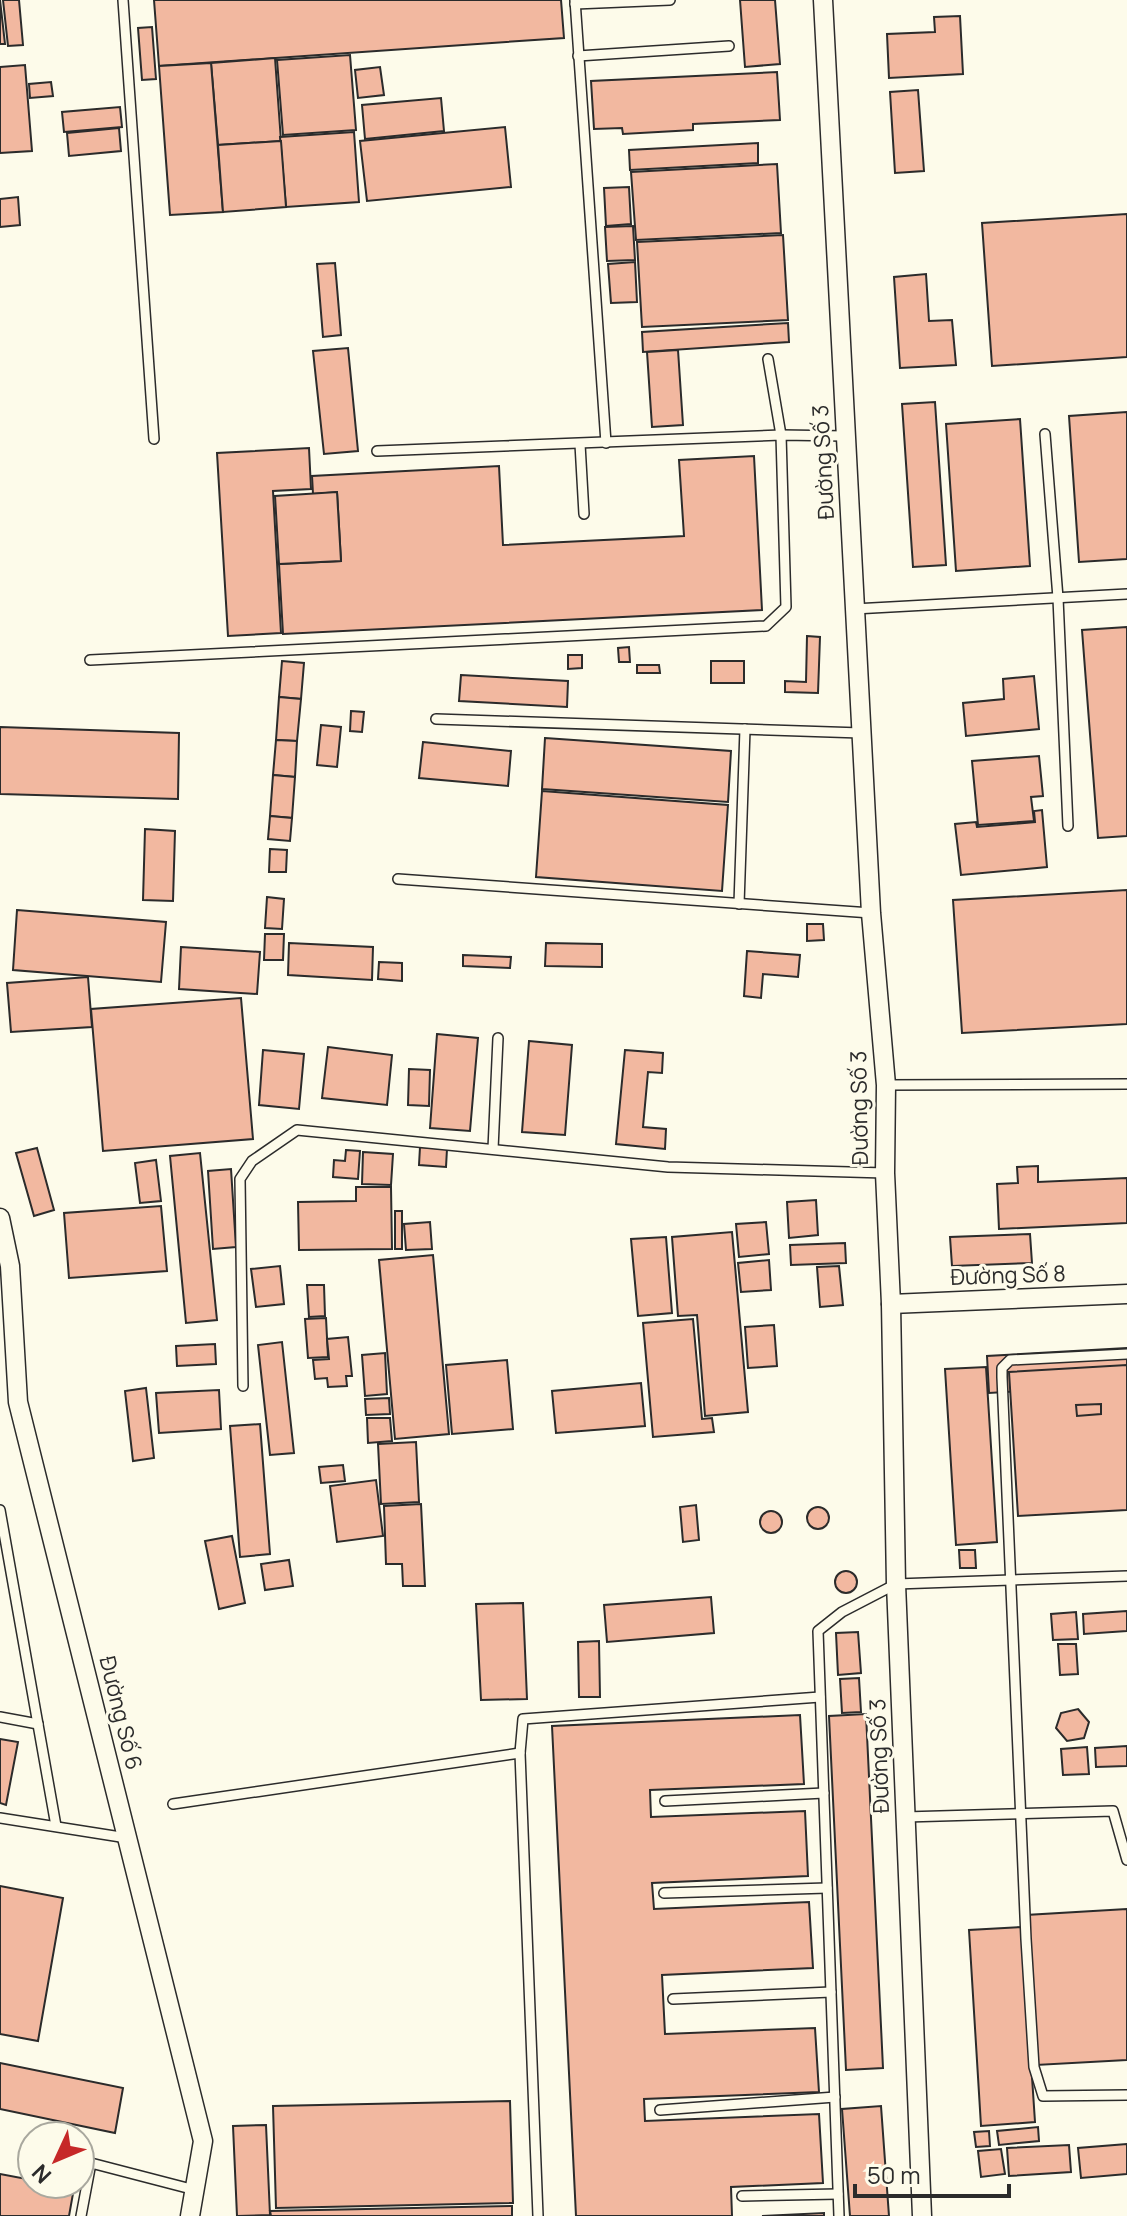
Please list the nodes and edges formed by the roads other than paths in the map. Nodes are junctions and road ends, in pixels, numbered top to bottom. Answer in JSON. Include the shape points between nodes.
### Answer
{"nodes":[{"id":1,"x":123,"y":0,"type":"edge"},
{"id":2,"x":670,"y":0,"type":"edge"},
{"id":3,"x":823,"y":0,"type":"edge"},
{"id":4,"x":575,"y":2,"type":"edge"},
{"id":5,"x":729,"y":46,"type":"dead end"},
{"id":6,"x":578,"y":56,"type":"junction"},
{"id":7,"x":768,"y":359,"type":"dead end"},
{"id":8,"x":1045,"y":434,"type":"dead end"},
{"id":9,"x":781,"y":435,"type":"junction"},
{"id":10,"x":845,"y":436,"type":"junction"},
{"id":11,"x":154,"y":439,"type":"dead end"},
{"id":12,"x":606,"y":443,"type":"junction"},
{"id":13,"x":580,"y":444,"type":"junction"},
{"id":14,"x":377,"y":451,"type":"dead end"},
{"id":15,"x":584,"y":514,"type":"dead end"},
{"id":16,"x":1127,"y":594,"type":"edge"},
{"id":17,"x":1058,"y":598,"type":"junction"},
{"id":18,"x":854,"y":609,"type":"junction"},
{"id":19,"x":90,"y":660,"type":"dead end"},
{"id":20,"x":436,"y":719,"type":"dead end"},
{"id":21,"x":745,"y":729,"type":"junction"},
{"id":22,"x":861,"y":733,"type":"junction"},
{"id":23,"x":1068,"y":826,"type":"dead end"},
{"id":24,"x":398,"y":879,"type":"dead end"},
{"id":25,"x":739,"y":904,"type":"junction"},
{"id":26,"x":871,"y":913,"type":"junction"},
{"id":27,"x":498,"y":1038,"type":"dead end"},
{"id":28,"x":1127,"y":1084,"type":"edge"},
{"id":29,"x":886,"y":1085,"type":"junction"},
{"id":30,"x":493,"y":1149,"type":"junction"},
{"id":31,"x":885,"y":1173,"type":"junction"},
{"id":32,"x":0,"y":1218,"type":"edge"},
{"id":33,"x":1127,"y":1294,"type":"edge"},
{"id":34,"x":891,"y":1304,"type":"junction"},
{"id":35,"x":1127,"y":1354,"type":"edge"},
{"id":36,"x":243,"y":1386,"type":"dead end"},
{"id":37,"x":9,"y":1400,"type":"edge"},
{"id":38,"x":0,"y":1510,"type":"edge"},
{"id":39,"x":1127,"y":1576,"type":"edge"},
{"id":40,"x":1012,"y":1582,"type":"junction"},
{"id":41,"x":896,"y":1584,"type":"junction"},
{"id":42,"x":820,"y":1697,"type":"junction"},
{"id":43,"x":0,"y":1717,"type":"edge"},
{"id":44,"x":38,"y":1724,"type":"junction"},
{"id":45,"x":520,"y":1753,"type":"junction"},
{"id":46,"x":824,"y":1793,"type":"junction"},
{"id":47,"x":665,"y":1801,"type":"dead end"},
{"id":48,"x":173,"y":1804,"type":"dead end"},
{"id":49,"x":1020,"y":1815,"type":"junction"},
{"id":50,"x":905,"y":1817,"type":"junction"},
{"id":51,"x":0,"y":1818,"type":"edge"},
{"id":52,"x":56,"y":1826,"type":"junction"},
{"id":53,"x":127,"y":1838,"type":"junction"},
{"id":54,"x":1127,"y":1860,"type":"edge"},
{"id":55,"x":827,"y":1888,"type":"junction"},
{"id":56,"x":664,"y":1893,"type":"dead end"},
{"id":57,"x":831,"y":1992,"type":"junction"},
{"id":58,"x":673,"y":1999,"type":"dead end"},
{"id":59,"x":1127,"y":2095,"type":"edge"},
{"id":60,"x":835,"y":2097,"type":"junction"},
{"id":61,"x":660,"y":2110,"type":"dead end"},
{"id":62,"x":195,"y":2190,"type":"junction"},
{"id":63,"x":838,"y":2194,"type":"junction"},
{"id":64,"x":742,"y":2196,"type":"dead end"},
{"id":65,"x":81,"y":2216,"type":"edge"},
{"id":66,"x":190,"y":2216,"type":"edge"},
{"id":67,"x":538,"y":2216,"type":"edge"},
{"id":68,"x":839,"y":2216,"type":"edge"},
{"id":69,"x":922,"y":2216,"type":"edge"}],
"edges":[{"from":1,"to":11,"type":"lane"},
{"from":2,"to":4,"type":"lane"},
{"from":3,"to":10,"type":"street","name":"Đường Số 3"},
{"from":4,"to":6,"type":"lane"},
{"from":5,"to":6,"type":"lane"},
{"from":6,"to":12,"type":"lane"},
{"from":7,"to":9,"type":"lane"},
{"from":8,"to":17,"type":"lane"},
{"from":9,"to":10,"type":"lane"},
{"from":9,"to":12,"type":"lane"},
{"from":9,"to":19,"type":"lane","via":[[786,607],[766,626]]},
{"from":10,"to":18,"type":"street","name":"Đường Số 3"},
{"from":12,"to":13,"type":"lane"},
{"from":13,"to":14,"type":"lane"},
{"from":13,"to":15,"type":"lane"},
{"from":16,"to":17,"type":"lane"},
{"from":17,"to":18,"type":"lane"},
{"from":17,"to":23,"type":"lane"},
{"from":18,"to":22,"type":"street","name":"Đường Số 3"},
{"from":20,"to":21,"type":"lane"},
{"from":21,"to":22,"type":"lane"},
{"from":21,"to":25,"type":"lane"},
{"from":22,"to":26,"type":"street","name":"Đường Số 3"},
{"from":24,"to":25,"type":"lane"},
{"from":25,"to":26,"type":"lane"},
{"from":26,"to":29,"type":"street","name":"Đường Số 3"},
{"from":27,"to":30,"type":"lane"},
{"from":28,"to":29,"type":"lane"},
{"from":29,"to":31,"type":"street","name":"Đường Số 3"},
{"from":30,"to":31,"type":"lane","via":[[668,1167]]},
{"from":30,"to":36,"type":"lane","via":[[297,1130],[252,1161],[240,1179]]},
{"from":31,"to":34,"type":"street","name":"Đường Số 3"},
{"from":32,"to":37,"type":"street","name":"Đường Số 6","via":[[10,1266]]},
{"from":33,"to":34,"type":"street","name":"Đường Số 8"},
{"from":34,"to":41,"type":"street","name":"Đường Số 3"},
{"from":35,"to":40,"type":"lane","via":[[1010,1360],[1002,1368]]},
{"from":37,"to":53,"type":"street","name":"Đường Số 6"},
{"from":38,"to":44,"type":"lane"},
{"from":39,"to":40,"type":"lane"},
{"from":40,"to":41,"type":"lane"},
{"from":40,"to":49,"type":"lane"},
{"from":41,"to":42,"type":"lane","via":[[818,1631]]},
{"from":41,"to":50,"type":"street","name":"Đường Số 3"},
{"from":42,"to":45,"type":"lane","via":[[523,1719]]},
{"from":42,"to":46,"type":"lane"},
{"from":43,"to":44,"type":"lane"},
{"from":44,"to":52,"type":"lane"},
{"from":45,"to":48,"type":"lane"},
{"from":45,"to":67,"type":"lane"},
{"from":46,"to":47,"type":"lane"},
{"from":46,"to":55,"type":"lane"},
{"from":49,"to":50,"type":"lane"},
{"from":49,"to":54,"type":"lane","via":[[1113,1811]]},
{"from":49,"to":59,"type":"lane","via":[[1034,2067],[1043,2096]]},
{"from":50,"to":69,"type":"street","name":"Đường Số 3"},
{"from":51,"to":52,"type":"lane"},
{"from":52,"to":53,"type":"lane"},
{"from":53,"to":62,"type":"street","name":"Đường Số 6","via":[[203,2141]]},
{"from":55,"to":56,"type":"lane"},
{"from":55,"to":57,"type":"lane"},
{"from":57,"to":58,"type":"lane"},
{"from":57,"to":60,"type":"lane"},
{"from":60,"to":61,"type":"lane"},
{"from":60,"to":63,"type":"lane"},
{"from":62,"to":65,"type":"lane","via":[[91,2163]]},
{"from":62,"to":66,"type":"street","name":"Đường Số 6"},
{"from":63,"to":64,"type":"lane"},
{"from":63,"to":68,"type":"lane"}]}
